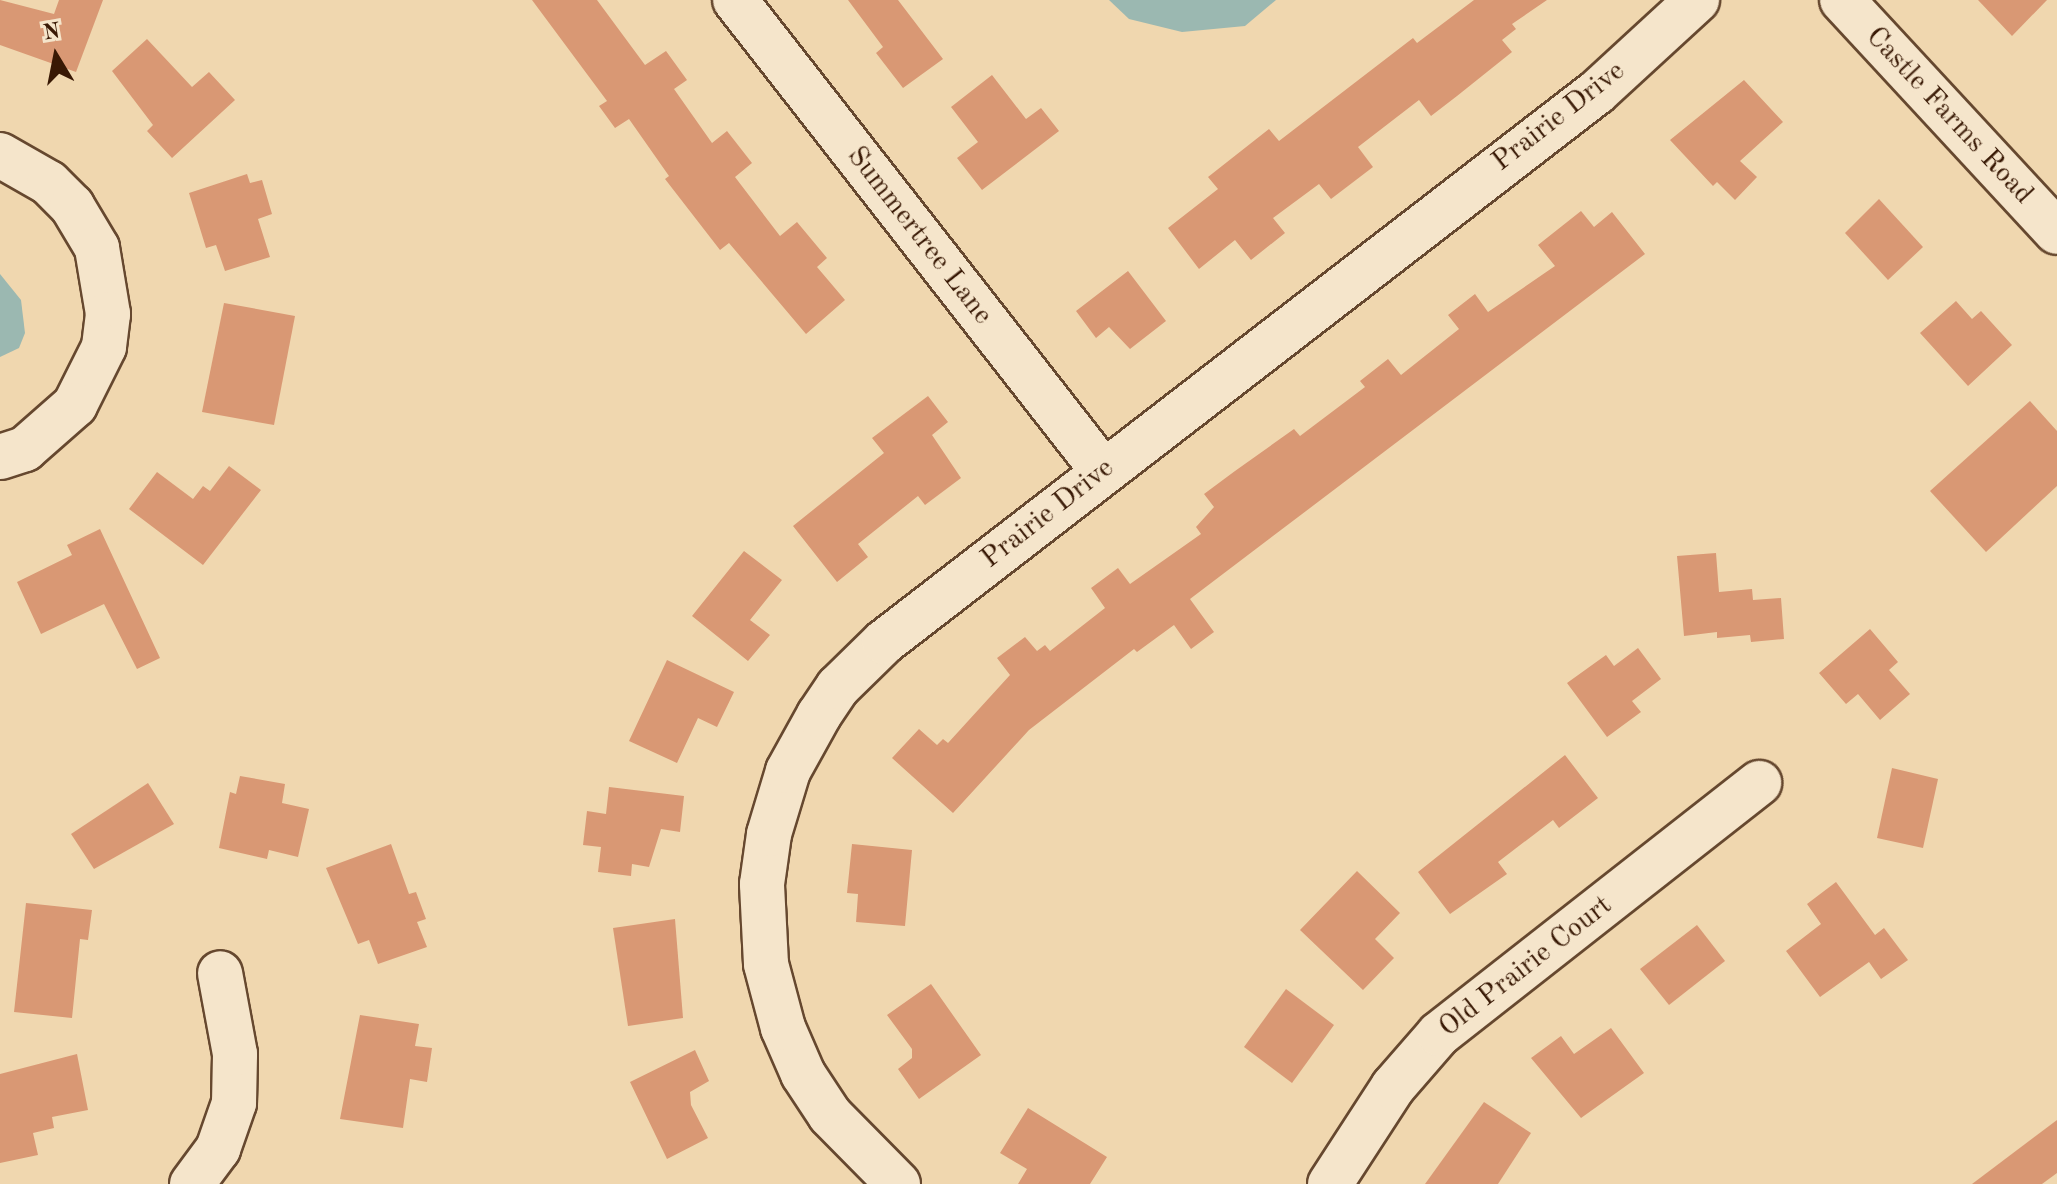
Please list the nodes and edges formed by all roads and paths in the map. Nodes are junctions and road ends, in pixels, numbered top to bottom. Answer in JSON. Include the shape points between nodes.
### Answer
{"nodes":[{"id":1,"x":735,"y":0,"type":"edge"},
{"id":2,"x":1697,"y":0,"type":"edge"},
{"id":3,"x":1842,"y":0,"type":"edge"},
{"id":4,"x":0,"y":155,"type":"edge"},
{"id":5,"x":2057,"y":232,"type":"edge"},
{"id":6,"x":0,"y":457,"type":"edge"},
{"id":7,"x":1103,"y":471,"type":"junction"},
{"id":8,"x":1759,"y":783,"type":"dead end"},
{"id":9,"x":220,"y":973,"type":"dead end"},
{"id":10,"x":192,"y":1184,"type":"edge"},
{"id":11,"x":898,"y":1184,"type":"edge"},
{"id":12,"x":1330,"y":1184,"type":"edge"}],
"edges":[{"from":1,"to":7,"type":"street","name":"Summertree Lane"},
{"from":2,"to":7,"type":"street","name":"Prairie Drive","via":[[1597,92]]},
{"from":3,"to":5,"type":"street","name":"Castle Farms Road"},
{"from":4,"to":6,"type":"street","via":[[49,183],[72,206],[99,255],[108,314],[104,347],[75,405],[25,449]]},
{"from":7,"to":11,"type":"street","name":"Prairie Drive","via":[[849,675],[802,742],[777,803],[766,850],[762,916],[766,964],[783,1028],[830,1115]]},
{"from":8,"to":12,"type":"street","name":"Old Prairie Court","via":[[1439,1034],[1393,1087]]},
{"from":9,"to":10,"type":"street","via":[[235,1054],[234,1103],[218,1149]]}]}
